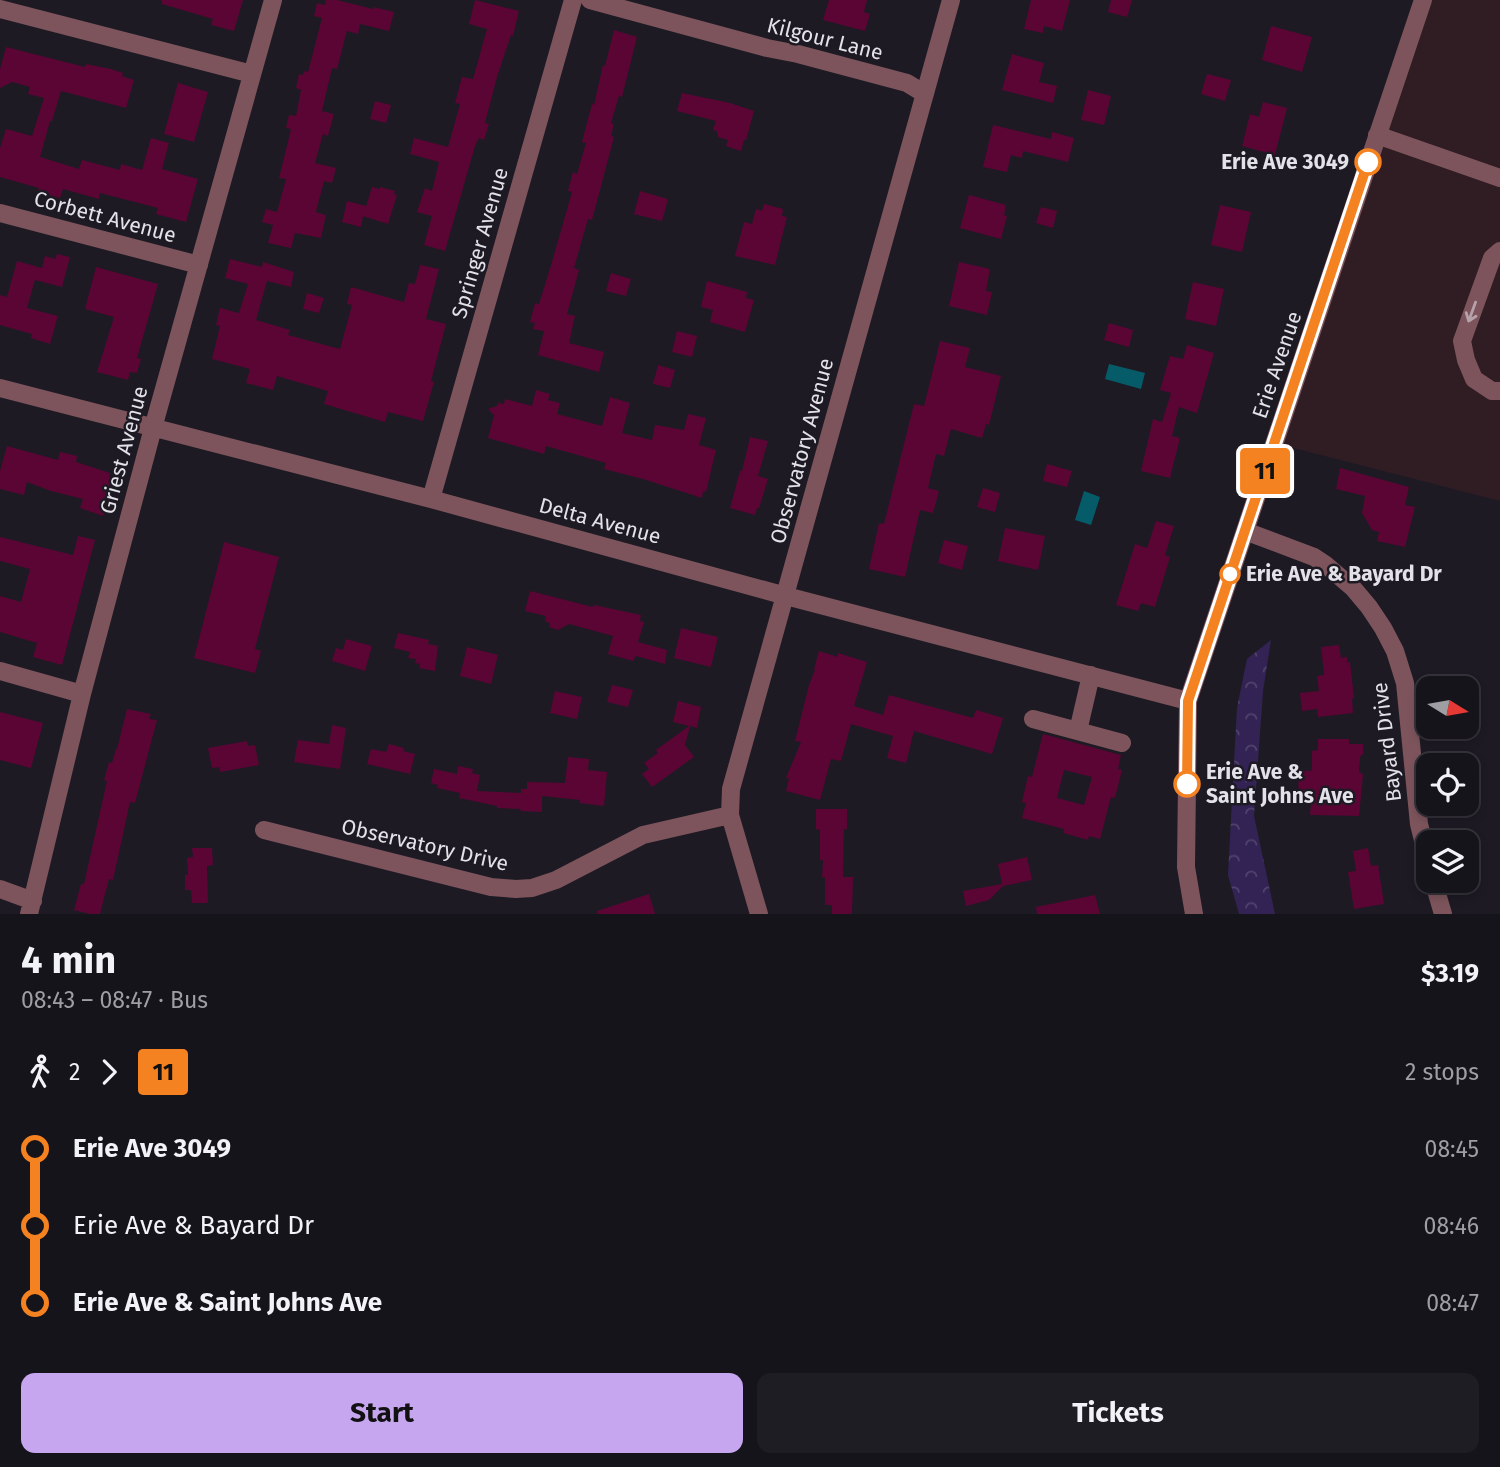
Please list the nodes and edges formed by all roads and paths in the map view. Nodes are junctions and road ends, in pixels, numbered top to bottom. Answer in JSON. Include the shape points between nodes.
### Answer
{"nodes":[{"id":1,"x":272,"y":0,"type":"edge"},
{"id":2,"x":573,"y":0,"type":"edge"},
{"id":3,"x":590,"y":0,"type":"edge"},
{"id":4,"x":951,"y":0,"type":"edge"},
{"id":5,"x":1423,"y":0,"type":"edge"},
{"id":6,"x":0,"y":9,"type":"edge"},
{"id":7,"x":252,"y":74,"type":"junction"},
{"id":8,"x":925,"y":94,"type":"junction"},
{"id":9,"x":1377,"y":135,"type":"junction"},
{"id":10,"x":1500,"y":178,"type":"edge"},
{"id":11,"x":0,"y":214,"type":"edge"},
{"id":12,"x":1500,"y":251,"type":"edge"},
{"id":13,"x":199,"y":265,"type":"junction"},
{"id":14,"x":0,"y":388,"type":"edge"},
{"id":15,"x":1500,"y":391,"type":"edge"},
{"id":16,"x":153,"y":428,"type":"junction"},
{"id":17,"x":432,"y":499,"type":"junction"},
{"id":18,"x":1245,"y":531,"type":"junction"},
{"id":19,"x":786,"y":596,"type":"junction"},
{"id":20,"x":0,"y":671,"type":"edge"},
{"id":21,"x":1091,"y":675,"type":"junction"},
{"id":22,"x":82,"y":694,"type":"junction"},
{"id":23,"x":1188,"y":701,"type":"junction"},
{"id":24,"x":1033,"y":719,"type":"dead end"},
{"id":25,"x":1078,"y":731,"type":"junction"},
{"id":26,"x":1122,"y":743,"type":"dead end"},
{"id":27,"x":730,"y":815,"type":"junction"},
{"id":28,"x":264,"y":830,"type":"dead end"},
{"id":29,"x":1420,"y":830,"type":"edge"},
{"id":30,"x":0,"y":889,"type":"edge"},
{"id":31,"x":1437,"y":893,"type":"edge"},
{"id":32,"x":31,"y":908,"type":"edge"},
{"id":33,"x":759,"y":914,"type":"edge"},
{"id":34,"x":1194,"y":914,"type":"edge"},
{"id":35,"x":1443,"y":914,"type":"edge"}],
"edges":[{"from":1,"to":7,"type":"street","name":"Griest Avenue"},
{"from":2,"to":17,"type":"street","name":"Springer Avenue"},
{"from":3,"to":8,"type":"street","name":"Kilgour Lane","via":[[907,83]]},
{"from":4,"to":8,"type":"street","name":"Observatory Avenue"},
{"from":5,"to":9,"type":"street","name":"Erie Avenue"},
{"from":6,"to":7,"type":"street"},
{"from":7,"to":13,"type":"street","name":"Griest Avenue"},
{"from":8,"to":19,"type":"street","name":"Observatory Avenue"},
{"from":9,"to":10,"type":"street"},
{"from":9,"to":18,"type":"street","name":"Erie Avenue"},
{"from":11,"to":13,"type":"street","name":"Corbett Avenue"},
{"from":12,"to":15,"type":"street","one_way":true,"via":[[1492,258],[1462,341],[1474,379]]},
{"from":13,"to":16,"type":"street","name":"Griest Avenue"},
{"from":14,"to":16,"type":"street","name":"Delta Avenue"},
{"from":16,"to":17,"type":"street","name":"Delta Avenue"},
{"from":16,"to":22,"type":"street","name":"Griest Avenue"},
{"from":17,"to":19,"type":"street","name":"Delta Avenue"},
{"from":18,"to":23,"type":"street","name":"Erie Avenue"},
{"from":18,"to":29,"type":"street","name":"Bayard Drive","via":[[1326,565],[1353,588],[1383,628],[1405,683]]},
{"from":19,"to":21,"type":"street","name":"Delta Avenue"},
{"from":19,"to":27,"type":"street","name":"Observatory Avenue","via":[[731,789]]},
{"from":20,"to":22,"type":"street"},
{"from":21,"to":23,"type":"street","name":"Delta Avenue"},
{"from":21,"to":25,"type":"street"},
{"from":22,"to":32,"type":"street","name":"Griest Avenue"},
{"from":23,"to":34,"type":"street","name":"Erie Avenue","via":[[1186,867]]},
{"from":24,"to":25,"type":"street"},
{"from":25,"to":26,"type":"street"},
{"from":27,"to":28,"type":"street","name":"Observatory Drive","via":[[643,835],[556,880],[516,889],[491,887]]},
{"from":27,"to":33,"type":"street","name":"Observatory Avenue"},
{"from":30,"to":32,"type":"street"},
{"from":31,"to":35,"type":"street"}]}
